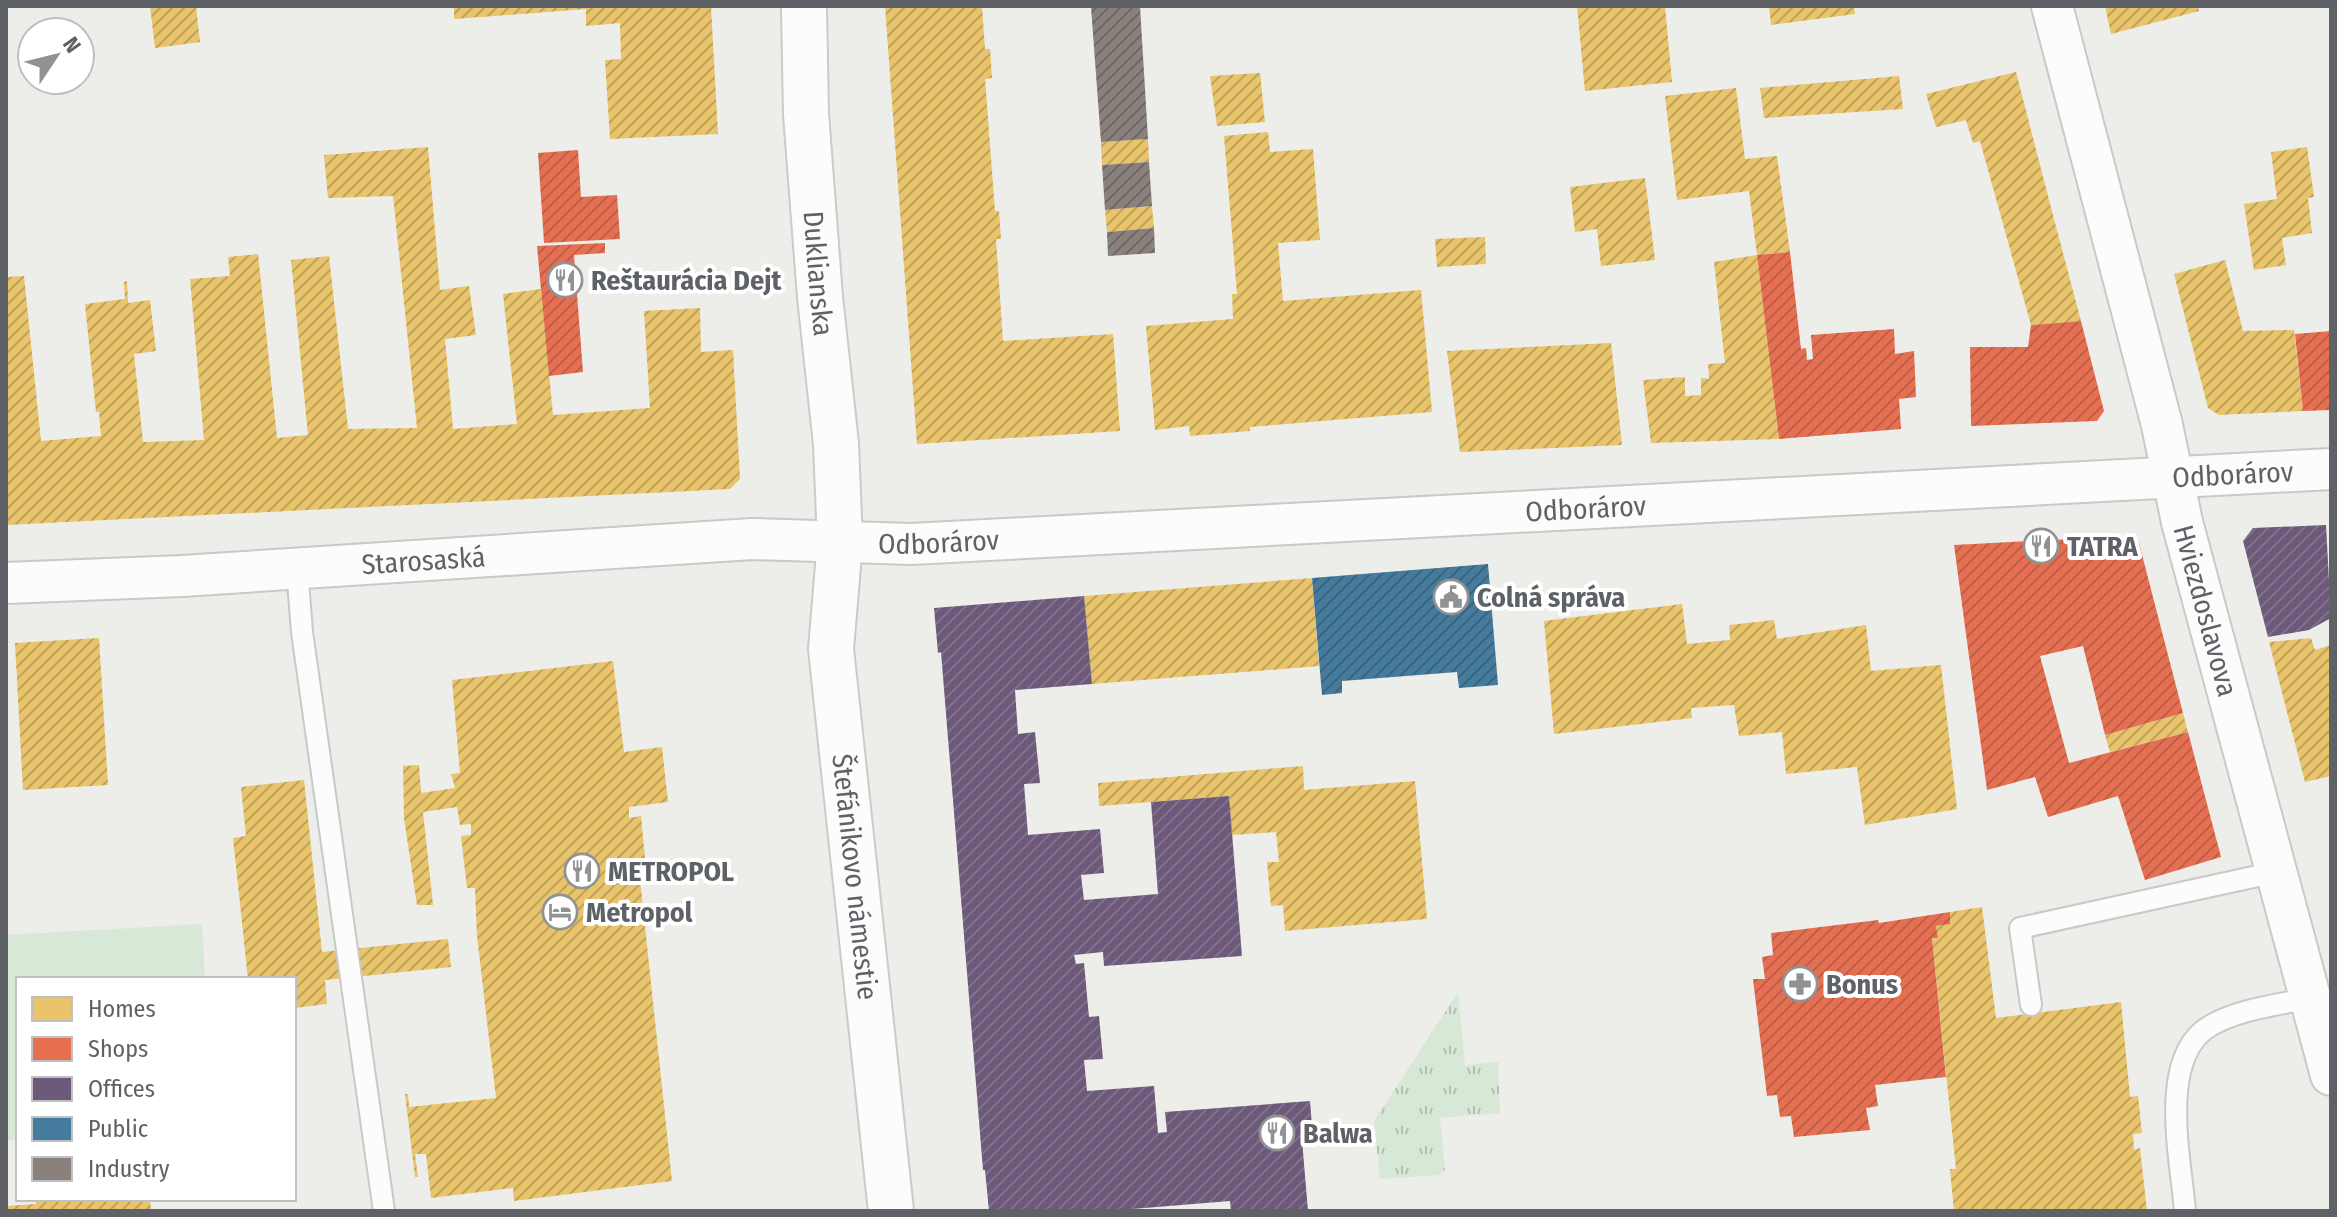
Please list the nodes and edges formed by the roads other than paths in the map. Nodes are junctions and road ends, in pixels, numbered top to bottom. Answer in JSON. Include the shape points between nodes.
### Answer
{"nodes":[{"id":1,"x":804,"y":6,"type":"edge"},
{"id":2,"x":2052,"y":6,"type":"edge"},
{"id":3,"x":2331,"y":469,"type":"edge"},
{"id":4,"x":2175,"y":479,"type":"junction"},
{"id":5,"x":840,"y":542,"type":"junction"},
{"id":6,"x":297,"y":568,"type":"junction"},
{"id":7,"x":6,"y":583,"type":"edge"},
{"id":8,"x":2276,"y":872,"type":"junction"},
{"id":9,"x":2310,"y":998,"type":"junction"},
{"id":10,"x":2031,"y":1005,"type":"dead end"},
{"id":11,"x":2331,"y":1075,"type":"edge"},
{"id":12,"x":384,"y":1211,"type":"edge"},
{"id":13,"x":891,"y":1211,"type":"edge"},
{"id":14,"x":2185,"y":1211,"type":"edge"}],
"edges":[{"from":1,"to":5,"type":"street","name":"Duklianska","via":[[806,114]]},
{"from":2,"to":4,"type":"street","name":"Hviezdoslavova"},
{"from":3,"to":4,"type":"street","name":"Odborárov"},
{"from":4,"to":5,"type":"street","name":"Odborárov","via":[[911,544]]},
{"from":4,"to":8,"type":"street","name":"Hviezdoslavova"},
{"from":5,"to":6,"type":"street","name":"Starosaská","via":[[752,539]]},
{"from":5,"to":13,"type":"street","name":"Štefánikovo námestie","via":[[831,649]]},
{"from":6,"to":7,"type":"street","name":"Starosaská"},
{"from":6,"to":12,"type":"lane"},
{"from":8,"to":9,"type":"street","name":"Hviezdoslavova"},
{"from":8,"to":10,"type":"lane","via":[[2020,928]]},
{"from":9,"to":11,"type":"street","name":"Hviezdoslavova"},
{"from":9,"to":14,"type":"lane","via":[[2232,1016],[2193,1039],[2176,1086]]}]}
